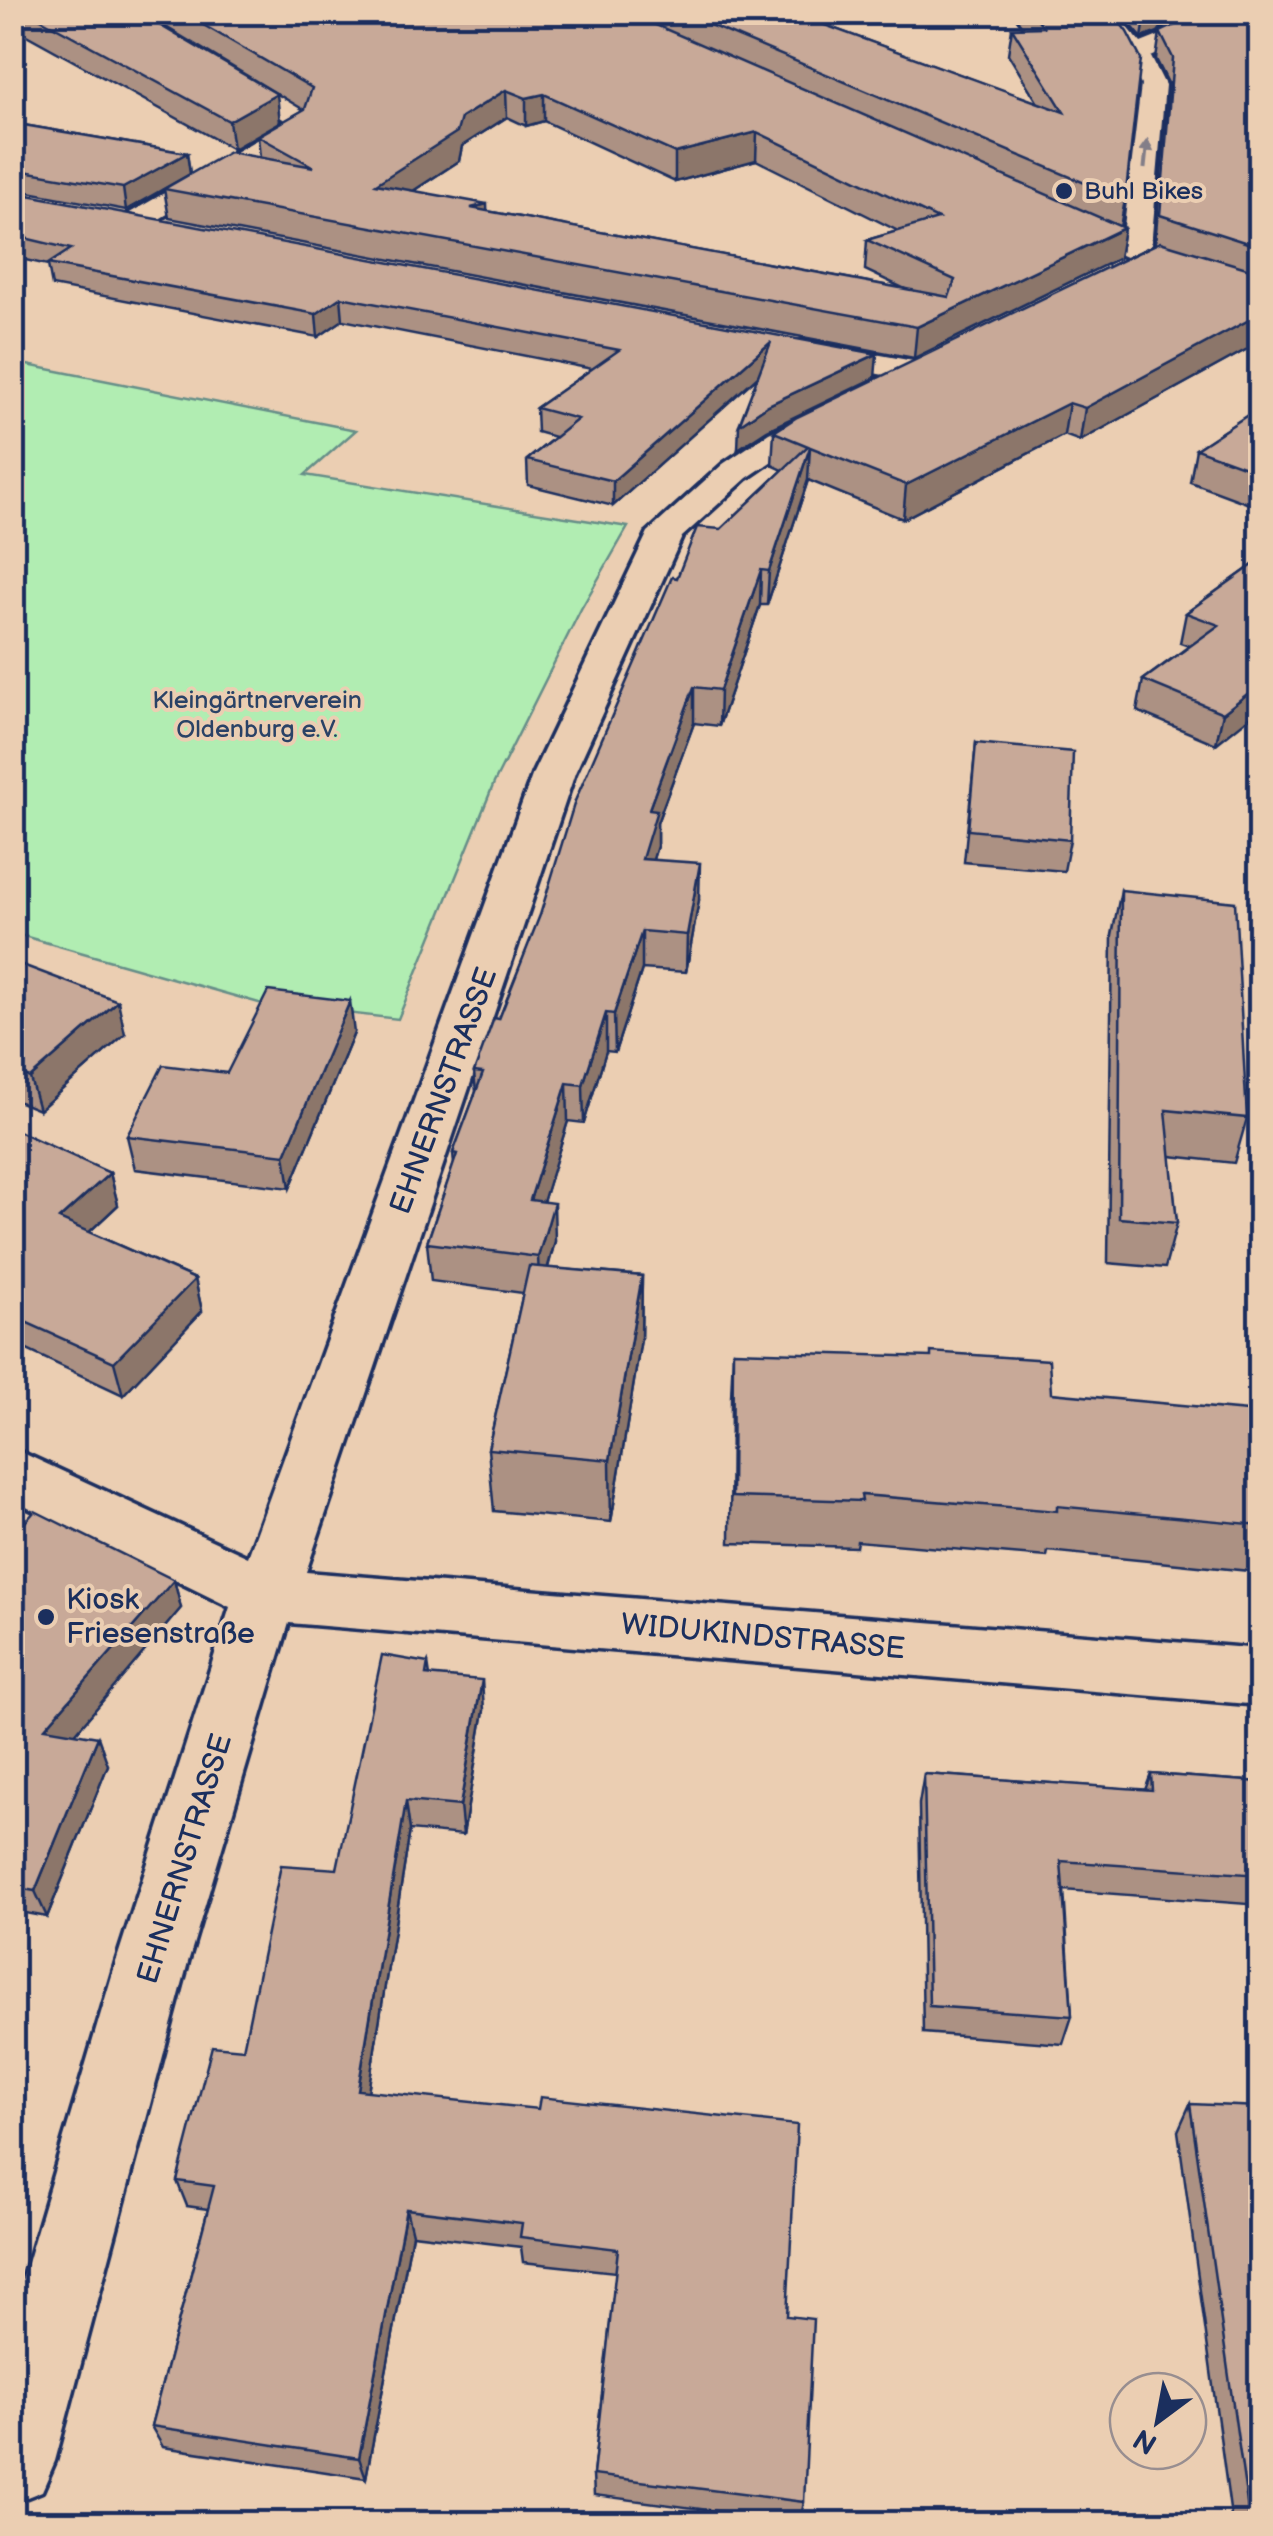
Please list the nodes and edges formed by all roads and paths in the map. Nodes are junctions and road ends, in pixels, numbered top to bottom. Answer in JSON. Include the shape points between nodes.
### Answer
{"nodes":[{"id":1,"x":115,"y":12,"type":"edge"},
{"id":2,"x":1102,"y":12,"type":"edge"},
{"id":3,"x":1188,"y":12,"type":"edge"},
{"id":4,"x":1137,"y":54,"type":"junction"},
{"id":5,"x":1029,"y":205,"type":"edge"},
{"id":6,"x":97,"y":218,"type":"edge"},
{"id":7,"x":131,"y":224,"type":"junction"},
{"id":8,"x":172,"y":232,"type":"edge"},
{"id":9,"x":1129,"y":264,"type":"junction"},
{"id":10,"x":1260,"y":293,"type":"edge"},
{"id":11,"x":766,"y":343,"type":"edge"},
{"id":12,"x":12,"y":1472,"type":"edge"},
{"id":13,"x":266,"y":1595,"type":"junction"},
{"id":14,"x":1260,"y":1678,"type":"edge"},
{"id":15,"x":12,"y":2461,"type":"edge"}],
"edges":[{"from":1,"to":7,"type":"street","via":[[298,117],[297,128]]},
{"from":2,"to":4,"type":"street"},
{"from":3,"to":4,"type":"street","via":[[1169,40]]},
{"from":9,"to":4,"type":"street","one_way":true,"via":[[1154,86]]},
{"from":5,"to":9,"type":"street"},
{"from":6,"to":7,"type":"street"},
{"from":7,"to":8,"type":"street"},
{"from":9,"to":10,"type":"street"},
{"from":11,"to":13,"type":"street","name":"EHNERNSTRASSE","via":[[942,361],[781,440],[666,532],[554,773]]},
{"from":12,"to":13,"type":"street"},
{"from":13,"to":14,"type":"street","name":"WIDUKINDSTRASSE"},
{"from":13,"to":15,"type":"street","name":"EHNERNSTRASSE","via":[[152,1962]]}]}
